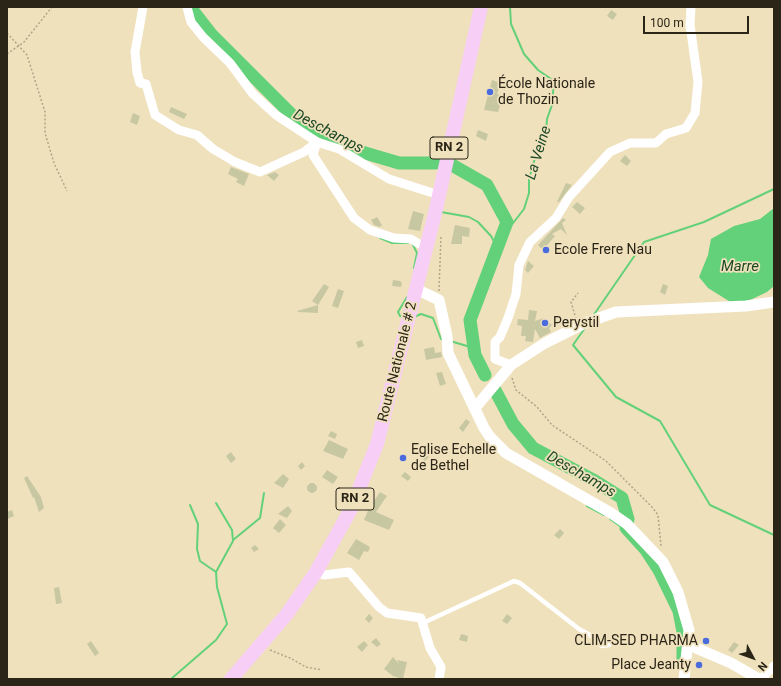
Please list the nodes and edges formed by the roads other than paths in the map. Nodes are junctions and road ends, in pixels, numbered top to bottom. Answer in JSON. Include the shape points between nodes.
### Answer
{"nodes":[{"id":1,"x":143,"y":7,"type":"edge"},
{"id":2,"x":187,"y":7,"type":"edge"},
{"id":3,"x":481,"y":7,"type":"edge"},
{"id":4,"x":691,"y":7,"type":"edge"},
{"id":5,"x":317,"y":142,"type":"junction"},
{"id":6,"x":439,"y":195,"type":"junction"},
{"id":7,"x":426,"y":248,"type":"junction"},
{"id":8,"x":416,"y":289,"type":"junction"},
{"id":9,"x":774,"y":302,"type":"edge"},
{"id":10,"x":510,"y":367,"type":"junction"},
{"id":11,"x":475,"y":408,"type":"junction"},
{"id":12,"x":316,"y":572,"type":"junction"},
{"id":13,"x":423,"y":623,"type":"junction"},
{"id":14,"x":609,"y":645,"type":"dead end"},
{"id":15,"x":689,"y":645,"type":"junction"},
{"id":16,"x":774,"y":666,"type":"edge"},
{"id":17,"x":230,"y":679,"type":"edge"},
{"id":18,"x":439,"y":679,"type":"edge"},
{"id":19,"x":684,"y":679,"type":"edge"},
{"id":20,"x":760,"y":679,"type":"edge"}],
"edges":[{"from":1,"to":5,"type":"street","via":[[135,52],[137,72],[140,83],[146,84],[155,115],[178,130],[197,135],[213,149],[235,162],[260,172],[304,152]]},
{"from":2,"to":5,"type":"street","via":[[191,22],[230,63],[252,94],[276,115]]},
{"from":3,"to":6,"type":"main road","name":"Route Nationale # 2","number":"RN 2"},
{"from":4,"to":10,"type":"street","via":[[690,30],[698,82],[695,113],[686,128],[666,134],[656,143],[630,143],[610,152],[569,197],[556,218],[530,242],[519,265],[516,294],[508,318],[500,337],[495,342],[495,359]]},
{"from":5,"to":6,"type":"street","via":[[339,149],[389,179]]},
{"from":5,"to":7,"type":"street","via":[[313,155],[354,218],[370,230],[394,238],[411,239]]},
{"from":6,"to":7,"type":"main road","name":"Route Nationale # 2","number":"RN 2"},
{"from":7,"to":8,"type":"main road","name":"Route Nationale # 2","number":"RN 2"},
{"from":8,"to":11,"type":"street","via":[[439,300],[447,342]]},
{"from":8,"to":12,"type":"main road","name":"Route Nationale # 2","number":"RN 2","via":[[377,444],[351,509]]},
{"from":9,"to":10,"type":"street","via":[[746,306],[616,312],[545,343]]},
{"from":10,"to":11,"type":"street"},
{"from":11,"to":15,"type":"street","via":[[484,428],[506,453],[627,524],[663,562],[684,609],[689,630]]},
{"from":12,"to":13,"type":"street","via":[[324,575],[349,572],[387,613],[421,618]]},
{"from":12,"to":17,"type":"main road","name":"Route Nationale # 2","number":"RN 2","via":[[287,614]]},
{"from":13,"to":14,"type":"lane","via":[[514,581],[602,646]]},
{"from":13,"to":18,"type":"street","via":[[430,648],[441,667]]},
{"from":15,"to":19,"type":"street"},
{"from":15,"to":20,"type":"street"},
{"from":16,"to":20,"type":"street"}]}
